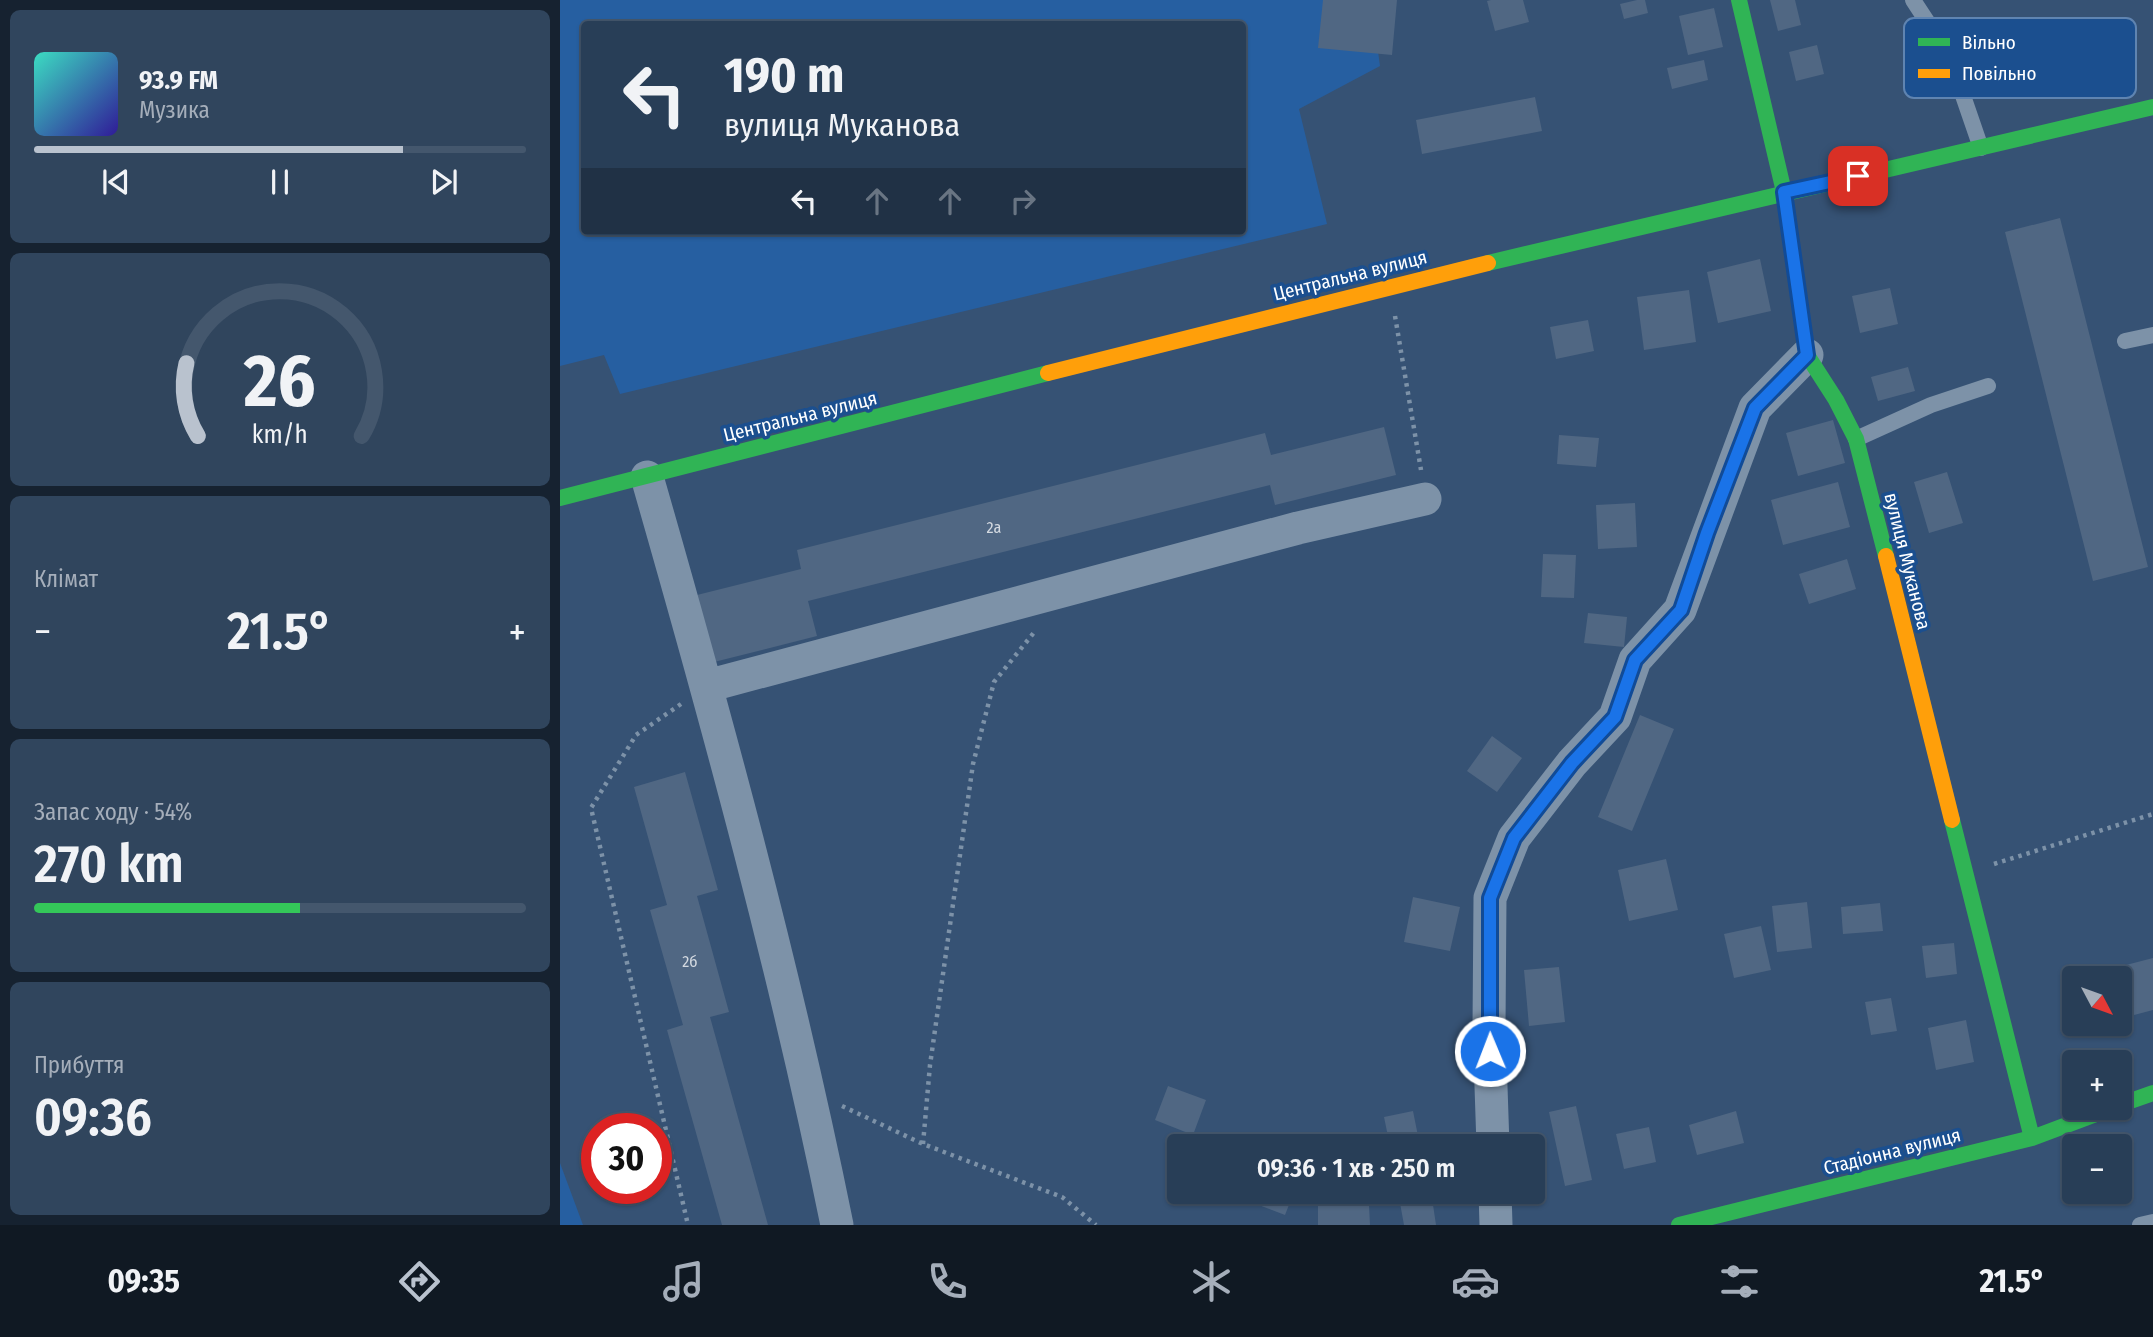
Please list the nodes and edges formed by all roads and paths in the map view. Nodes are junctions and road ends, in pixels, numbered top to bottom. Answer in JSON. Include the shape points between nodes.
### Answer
{"nodes":[{"id":1,"x":1739,"y":0,"type":"edge"},
{"id":2,"x":1913,"y":0,"type":"edge"},
{"id":3,"x":1925,"y":18,"type":"edge"},
{"id":4,"x":1964,"y":98,"type":"edge"},
{"id":5,"x":2153,"y":107,"type":"edge"},
{"id":6,"x":1981,"y":148,"type":"junction"},
{"id":7,"x":1784,"y":192,"type":"junction"},
{"id":8,"x":1390,"y":286,"type":"junction"},
{"id":9,"x":2153,"y":335,"type":"edge"},
{"id":10,"x":2125,"y":341,"type":"dead end"},
{"id":11,"x":1807,"y":355,"type":"junction"},
{"id":12,"x":1988,"y":386,"type":"dead end"},
{"id":13,"x":1856,"y":439,"type":"junction"},
{"id":14,"x":648,"y":477,"type":"junction"},
{"id":15,"x":560,"y":498,"type":"edge"},
{"id":16,"x":1425,"y":499,"type":"joint"},
{"id":17,"x":1040,"y":626,"type":"dead end"},
{"id":18,"x":707,"y":686,"type":"junction"},
{"id":19,"x":2153,"y":814,"type":"edge"},
{"id":20,"x":1966,"y":873,"type":"junction"},
{"id":21,"x":810,"y":1091,"type":"junction"},
{"id":22,"x":2153,"y":1093,"type":"edge"},
{"id":23,"x":2132,"y":1100,"type":"edge"},
{"id":24,"x":2080,"y":1120,"type":"edge"},
{"id":25,"x":1493,"y":1134,"type":"edge"},
{"id":26,"x":2032,"y":1138,"type":"junction"},
{"id":27,"x":923,"y":1144,"type":"junction"},
{"id":28,"x":1495,"y":1204,"type":"edge"},
{"id":29,"x":2153,"y":1222,"type":"edge"},
{"id":30,"x":688,"y":1225,"type":"edge"},
{"id":31,"x":837,"y":1225,"type":"edge"},
{"id":32,"x":1096,"y":1225,"type":"edge"},
{"id":33,"x":1496,"y":1225,"type":"edge"},
{"id":34,"x":1679,"y":1225,"type":"edge"},
{"id":35,"x":2140,"y":1225,"type":"edge"}],
"edges":[{"from":1,"to":7,"type":"street","name":"вулиця Муканова"},
{"from":2,"to":3,"type":"lane"},
{"from":4,"to":6,"type":"lane"},
{"from":5,"to":6,"type":"street","name":"Центральна вулиця"},
{"from":6,"to":7,"type":"street","name":"Центральна вулиця"},
{"from":7,"to":8,"type":"street","name":"Центральна вулиця"},
{"from":7,"to":11,"type":"street","name":"вулиця Муканова"},
{"from":8,"to":14,"type":"street","name":"Центральна вулиця"},
{"from":8,"to":16,"type":"path"},
{"from":9,"to":10,"type":"lane"},
{"from":11,"to":13,"type":"street","name":"вулиця Муканова"},
{"from":11,"to":25,"type":"street","via":[[1755,408],[1681,610],[1635,660],[1615,717],[1572,763],[1514,838],[1490,898]]},
{"from":12,"to":13,"type":"lane","via":[[1931,405]]},
{"from":13,"to":20,"type":"street","name":"вулиця Муканова"},
{"from":14,"to":15,"type":"street","name":"Центральна вулиця"},
{"from":14,"to":18,"type":"street"},
{"from":16,"to":18,"type":"street","via":[[1298,528]]},
{"from":17,"to":27,"type":"path","via":[[994,682],[973,764]]},
{"from":18,"to":21,"type":"street"},
{"from":18,"to":30,"type":"path","via":[[636,736],[591,808]]},
{"from":19,"to":20,"type":"path"},
{"from":20,"to":26,"type":"street","name":"вулиця Муканова"},
{"from":21,"to":27,"type":"path"},
{"from":21,"to":31,"type":"street"},
{"from":22,"to":23,"type":"street"},
{"from":24,"to":26,"type":"street","name":"Стадіонна вулиця"},
{"from":26,"to":34,"type":"street","name":"Стадіонна вулиця"},
{"from":27,"to":32,"type":"path","via":[[1062,1197]]},
{"from":28,"to":33,"type":"street"},
{"from":29,"to":35,"type":"lane"}]}
